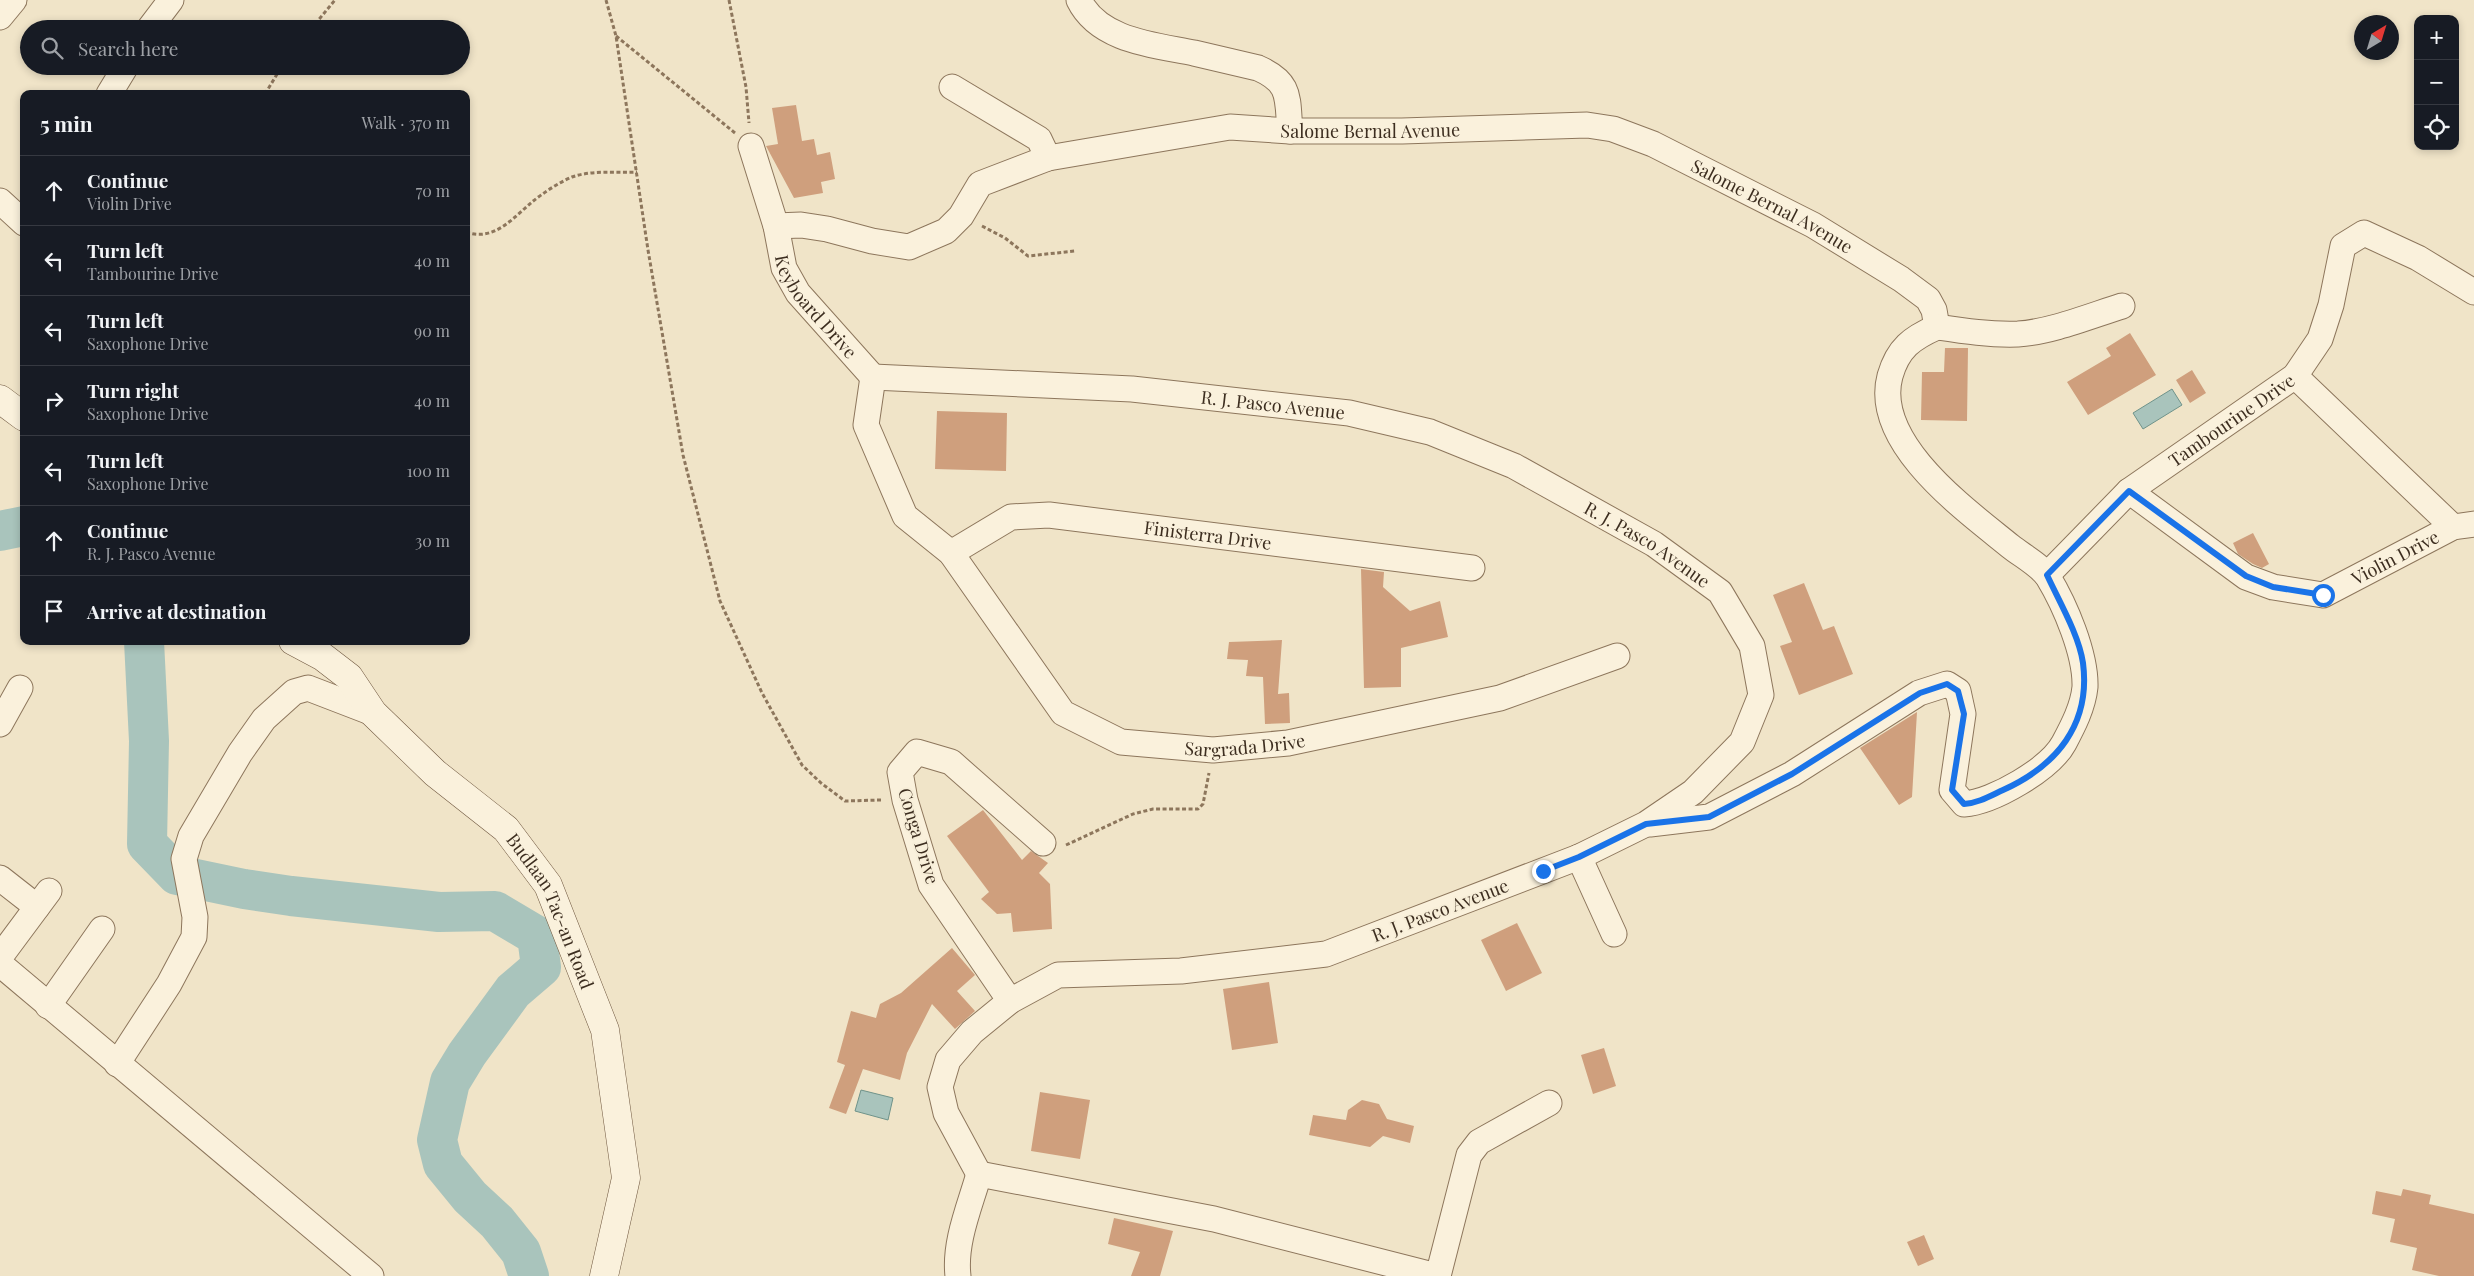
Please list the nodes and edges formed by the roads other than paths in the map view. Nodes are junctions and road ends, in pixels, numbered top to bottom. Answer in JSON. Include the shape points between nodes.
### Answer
{"nodes":[{"id":1,"x":14,"y":0,"type":"edge"},
{"id":2,"x":170,"y":0,"type":"edge"},
{"id":3,"x":1079,"y":0,"type":"edge"},
{"id":4,"x":0,"y":17,"type":"edge"},
{"id":5,"x":156,"y":20,"type":"edge"},
{"id":6,"x":121,"y":75,"type":"edge"},
{"id":7,"x":952,"y":87,"type":"dead end"},
{"id":8,"x":111,"y":90,"type":"edge"},
{"id":9,"x":1290,"y":132,"type":"junction"},
{"id":10,"x":750,"y":146,"type":"road end"},
{"id":11,"x":1048,"y":158,"type":"junction"},
{"id":12,"x":776,"y":226,"type":"junction"},
{"id":13,"x":2474,"y":292,"type":"edge"},
{"id":14,"x":2122,"y":306,"type":"dead end"},
{"id":15,"x":1937,"y":327,"type":"junction"},
{"id":16,"x":2295,"y":376,"type":"junction"},
{"id":17,"x":873,"y":377,"type":"junction"},
{"id":18,"x":0,"y":398,"type":"edge"},
{"id":19,"x":20,"y":414,"type":"edge"},
{"id":20,"x":2129,"y":491,"type":"junction"},
{"id":21,"x":2464,"y":525,"type":"edge"},
{"id":22,"x":951,"y":553,"type":"junction"},
{"id":23,"x":1472,"y":568,"type":"dead end"},
{"id":24,"x":2047,"y":575,"type":"junction"},
{"id":25,"x":300,"y":645,"type":"edge"},
{"id":26,"x":1617,"y":656,"type":"dead end"},
{"id":27,"x":20,"y":688,"type":"dead end"},
{"id":28,"x":373,"y":713,"type":"junction"},
{"id":29,"x":0,"y":724,"type":"edge"},
{"id":30,"x":1646,"y":824,"type":"junction"},
{"id":31,"x":1043,"y":843,"type":"road end"},
{"id":32,"x":1579,"y":857,"type":"junction"},
{"id":33,"x":0,"y":878,"type":"edge"},
{"id":34,"x":102,"y":928,"type":"dead end"},
{"id":35,"x":1614,"y":934,"type":"dead end"},
{"id":36,"x":0,"y":957,"type":"edge"},
{"id":37,"x":0,"y":964,"type":"edge"},
{"id":38,"x":1010,"y":1001,"type":"junction"},
{"id":39,"x":48,"y":1006,"type":"junction"},
{"id":40,"x":117,"y":1064,"type":"junction"},
{"id":41,"x":1549,"y":1103,"type":"dead end"},
{"id":42,"x":979,"y":1174,"type":"junction"},
{"id":43,"x":371,"y":1276,"type":"edge"},
{"id":44,"x":604,"y":1276,"type":"edge"},
{"id":45,"x":958,"y":1276,"type":"edge"},
{"id":46,"x":1438,"y":1276,"type":"edge"}],
"edges":[{"from":1,"to":4,"type":"street"},
{"from":2,"to":5,"type":"street"},
{"from":3,"to":9,"type":"street","via":[[1102,26],[1128,39],[1258,68],[1272,74],[1286,90]]},
{"from":6,"to":8,"type":"street"},
{"from":7,"to":11,"type":"street","via":[[1039,140]]},
{"from":9,"to":11,"type":"street","name":"Salome Bernal Avenue","via":[[1230,127]]},
{"from":9,"to":15,"type":"street","name":"Salome Bernal Avenue","via":[[1562,124],[1587,124],[1613,130],[1653,144],[1813,225],[1928,299]]},
{"from":10,"to":12,"type":"street","name":"Keyboard Drive"},
{"from":11,"to":12,"type":"street","name":"Salome Bernal Avenue","via":[[980,184],[961,216],[946,231],[909,247],[827,229]]},
{"from":12,"to":17,"type":"street","name":"Keyboard Drive","via":[[784,268],[798,293]]},
{"from":13,"to":16,"type":"street","name":"Tambourine Drive","via":[[2418,258],[2364,233],[2343,246],[2331,305],[2320,339]]},
{"from":14,"to":15,"type":"street","via":[[2020,334],[1988,334]]},
{"from":15,"to":24,"type":"street","via":[[1917,336],[1902,350],[1887,387],[1892,416],[1910,452],[1948,496]]},
{"from":16,"to":20,"type":"street","name":"Tambourine Drive"},
{"from":16,"to":21,"type":"street"},
{"from":17,"to":22,"type":"street","name":"Sargrada Drive","via":[[866,425],[905,516]]},
{"from":17,"to":30,"type":"street","name":"R. J. Pasco Avenue","via":[[1132,389],[1348,413],[1430,432],[1514,466],[1654,544],[1720,592],[1752,646],[1761,695],[1742,742],[1693,792]]},
{"from":18,"to":19,"type":"street"},
{"from":20,"to":21,"type":"street","name":"Violin Drive","via":[[2246,576],[2273,587],[2323,595]]},
{"from":20,"to":24,"type":"street","name":"Tambourine Drive"},
{"from":22,"to":23,"type":"street","name":"Finisterra Drive","via":[[1011,517],[1049,515]]},
{"from":22,"to":26,"type":"street","name":"Sargrada Drive","via":[[1064,713],[1121,742],[1212,750],[1288,743],[1500,698]]},
{"from":24,"to":30,"type":"street","via":[[2083,660],[2084,688],[2074,725],[2059,753],[2025,780],[1974,803],[1964,804],[1957,798],[1952,790],[1964,714],[1958,691],[1947,684],[1920,693],[1792,774],[1709,817]]},
{"from":25,"to":28,"type":"street","name":"Budlaan Tac-an Road","via":[[349,677]]},
{"from":27,"to":29,"type":"street"},
{"from":28,"to":40,"type":"street","via":[[308,688],[294,692],[264,720],[240,753],[191,836],[184,859],[195,917],[194,938],[169,984]]},
{"from":28,"to":44,"type":"street","name":"Budlaan Tac-an Road","via":[[435,773],[506,828],[548,885],[604,1030],[626,1178]]},
{"from":30,"to":32,"type":"street","name":"R. J. Pasco Avenue"},
{"from":31,"to":38,"type":"street","name":"Conga Drive","via":[[951,762],[917,752],[900,772],[904,800],[931,885]]},
{"from":32,"to":35,"type":"street"},
{"from":32,"to":38,"type":"street","name":"R. J. Pasco Avenue","via":[[1326,954],[1181,971],[1058,975]]},
{"from":33,"to":36,"type":"street","via":[[43,899]]},
{"from":34,"to":39,"type":"street"},
{"from":37,"to":39,"type":"street"},
{"from":38,"to":42,"type":"street","name":"R. J. Pasco Avenue","via":[[972,1032],[948,1060],[940,1087],[946,1114]]},
{"from":39,"to":40,"type":"street"},
{"from":40,"to":43,"type":"street"},
{"from":41,"to":46,"type":"street","via":[[1479,1142],[1469,1155]]},
{"from":42,"to":45,"type":"street","via":[[960,1239],[956,1264]]},
{"from":42,"to":46,"type":"street","via":[[1214,1219]]}]}
